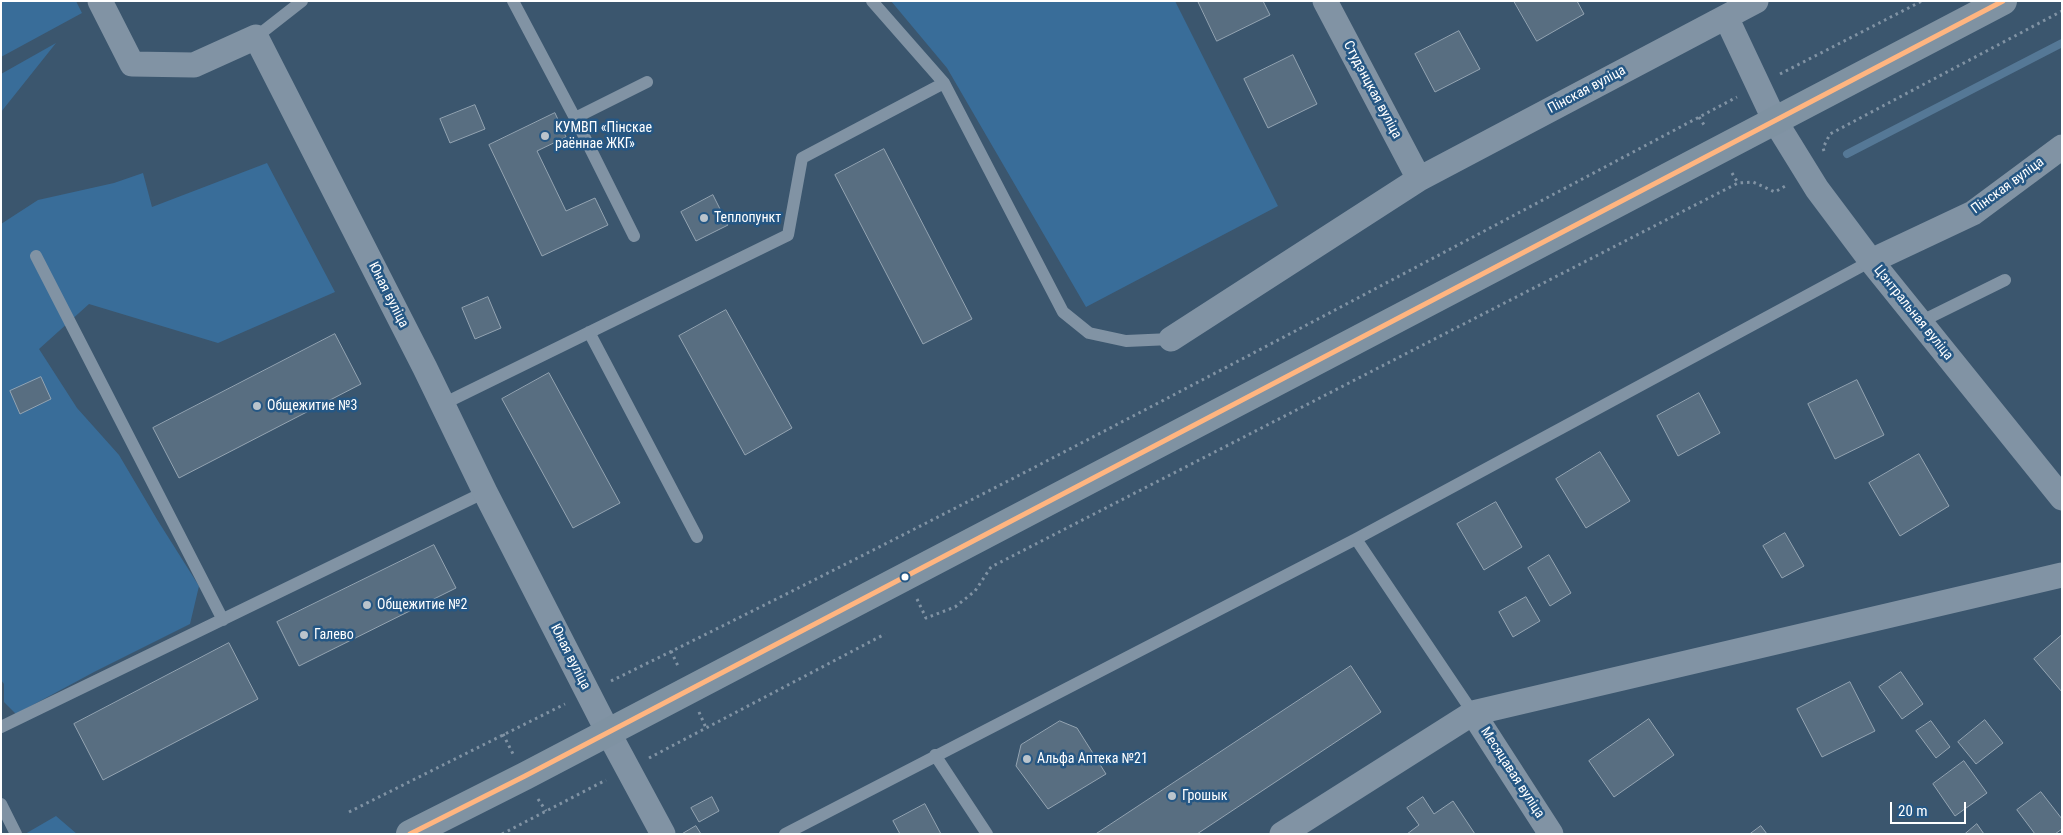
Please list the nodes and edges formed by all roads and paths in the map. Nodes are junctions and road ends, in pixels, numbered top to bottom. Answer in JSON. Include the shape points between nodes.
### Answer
{"nodes":[{"id":1,"x":100,"y":1,"type":"edge"},
{"id":2,"x":302,"y":1,"type":"edge"},
{"id":3,"x":513,"y":1,"type":"edge"},
{"id":4,"x":872,"y":1,"type":"edge"},
{"id":5,"x":1325,"y":1,"type":"edge"},
{"id":6,"x":1756,"y":1,"type":"edge"},
{"id":7,"x":1922,"y":1,"type":"edge"},
{"id":8,"x":2004,"y":1,"type":"edge"},
{"id":9,"x":2062,"y":11,"type":"edge"},
{"id":10,"x":1726,"y":17,"type":"junction"},
{"id":11,"x":256,"y":38,"type":"junction"},
{"id":12,"x":647,"y":82,"type":"dead end"},
{"id":13,"x":944,"y":84,"type":"junction"},
{"id":14,"x":1758,"y":85,"type":"junction"},
{"id":15,"x":575,"y":118,"type":"junction"},
{"id":16,"x":1776,"y":121,"type":"junction"},
{"id":17,"x":2062,"y":147,"type":"edge"},
{"id":18,"x":1808,"y":173,"type":"junction"},
{"id":19,"x":1419,"y":179,"type":"junction"},
{"id":20,"x":634,"y":236,"type":"dead end"},
{"id":21,"x":36,"y":256,"type":"dead end"},
{"id":22,"x":1871,"y":261,"type":"junction"},
{"id":23,"x":2005,"y":280,"type":"dead end"},
{"id":24,"x":1920,"y":322,"type":"junction"},
{"id":25,"x":589,"y":332,"type":"junction"},
{"id":26,"x":1171,"y":339,"type":"joint"},
{"id":27,"x":443,"y":404,"type":"junction"},
{"id":28,"x":485,"y":492,"type":"junction"},
{"id":29,"x":2062,"y":498,"type":"edge"},
{"id":30,"x":696,"y":537,"type":"dead end"},
{"id":31,"x":1356,"y":539,"type":"junction"},
{"id":32,"x":2062,"y":575,"type":"edge"},
{"id":33,"x":926,"y":618,"type":"dead end"},
{"id":34,"x":223,"y":620,"type":"junction"},
{"id":35,"x":884,"y":634,"type":"dead end"},
{"id":36,"x":588,"y":692,"type":"junction"},
{"id":37,"x":1473,"y":713,"type":"junction"},
{"id":38,"x":1,"y":727,"type":"edge"},
{"id":39,"x":608,"y":732,"type":"junction"},
{"id":40,"x":935,"y":755,"type":"junction"},
{"id":41,"x":628,"y":769,"type":"junction"},
{"id":42,"x":1,"y":804,"type":"edge"},
{"id":43,"x":349,"y":812,"type":"dead end"},
{"id":44,"x":16,"y":834,"type":"edge"},
{"id":45,"x":410,"y":834,"type":"edge"},
{"id":46,"x":502,"y":834,"type":"edge"},
{"id":47,"x":663,"y":834,"type":"edge"},
{"id":48,"x":785,"y":834,"type":"edge"},
{"id":49,"x":987,"y":834,"type":"edge"},
{"id":50,"x":1282,"y":834,"type":"edge"},
{"id":51,"x":1551,"y":834,"type":"edge"}],
"edges":[{"from":1,"to":11,"type":"street","via":[[132,64],[194,65]]},
{"from":2,"to":11,"type":"lane"},
{"from":3,"to":15,"type":"lane"},
{"from":4,"to":13,"type":"lane"},
{"from":5,"to":19,"type":"street","name":"Студэнцкая вуліца"},
{"from":6,"to":10,"type":"street","name":"Пінская вуліца"},
{"from":7,"to":14,"type":"path"},
{"from":8,"to":16,"type":"main road"},
{"from":9,"to":18,"type":"path","via":[[1830,134],[1824,148],[1826,161]]},
{"from":10,"to":14,"type":"street","name":"Цэнтральная вуліца"},
{"from":10,"to":19,"type":"street","name":"Пінская вуліца"},
{"from":11,"to":27,"type":"street","name":"Юная вуліца"},
{"from":12,"to":15,"type":"lane"},
{"from":13,"to":25,"type":"lane","via":[[802,158],[788,235]]},
{"from":13,"to":26,"type":"lane","via":[[1063,312],[1089,333],[1126,341]]},
{"from":14,"to":16,"type":"street","name":"Цэнтральная вуліца"},
{"from":14,"to":36,"type":"path","via":[[1200,382]]},
{"from":15,"to":20,"type":"lane"},
{"from":16,"to":18,"type":"street","name":"Цэнтральная вуліца"},
{"from":16,"to":39,"type":"main road"},
{"from":17,"to":22,"type":"street","name":"Пінская вуліца","via":[[1973,213]]},
{"from":18,"to":22,"type":"street","name":"Цэнтральная вуліца"},
{"from":18,"to":33,"type":"path","via":[[1775,192],[1753,182],[1738,183],[992,567],[975,591],[955,607]]},
{"from":19,"to":26,"type":"street","name":"Пінская вуліца"},
{"from":21,"to":34,"type":"lane"},
{"from":22,"to":24,"type":"street","name":"Цэнтральная вуліца"},
{"from":22,"to":31,"type":"lane"},
{"from":23,"to":24,"type":"lane"},
{"from":24,"to":29,"type":"street","name":"Цэнтральная вуліца"},
{"from":25,"to":27,"type":"lane"},
{"from":25,"to":30,"type":"lane"},
{"from":27,"to":28,"type":"street","name":"Юная вуліца"},
{"from":28,"to":34,"type":"lane"},
{"from":28,"to":36,"type":"street","name":"Юная вуліца"},
{"from":31,"to":37,"type":"lane"},
{"from":31,"to":40,"type":"lane"},
{"from":32,"to":37,"type":"street"},
{"from":34,"to":38,"type":"lane"},
{"from":35,"to":41,"type":"path"},
{"from":36,"to":39,"type":"street","name":"Юная вуліца"},
{"from":36,"to":43,"type":"path"},
{"from":37,"to":50,"type":"street"},
{"from":37,"to":51,"type":"street","name":"Месяцавая вуліца"},
{"from":39,"to":41,"type":"street","name":"Юная вуліца"},
{"from":39,"to":45,"type":"main road"},
{"from":40,"to":48,"type":"lane"},
{"from":40,"to":49,"type":"lane"},
{"from":41,"to":46,"type":"path"},
{"from":41,"to":47,"type":"street","name":"Юная вуліца"},
{"from":42,"to":44,"type":"lane"}]}
